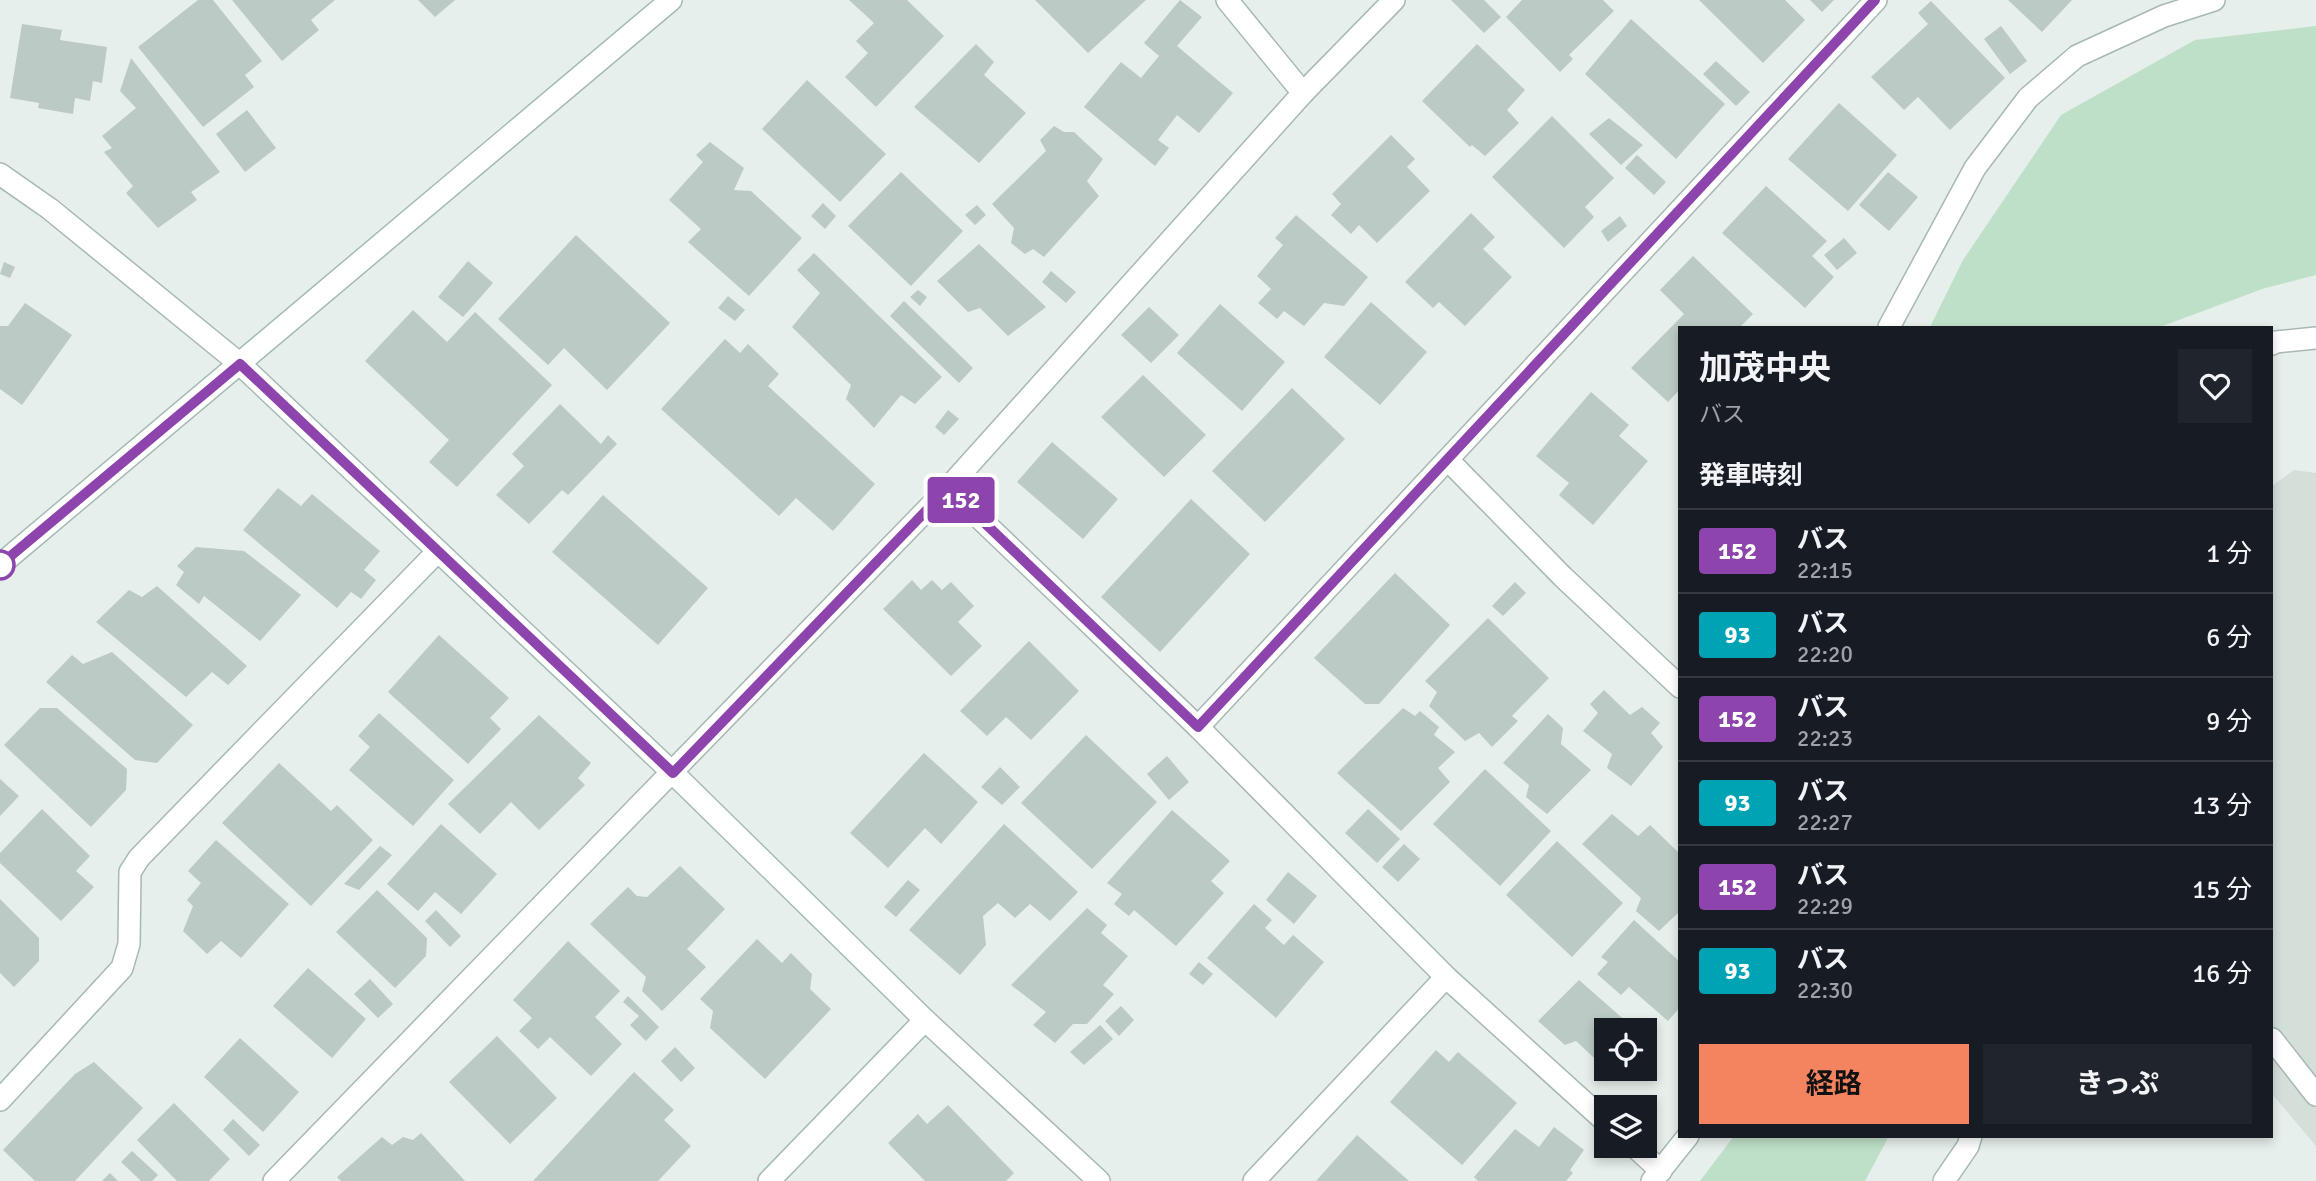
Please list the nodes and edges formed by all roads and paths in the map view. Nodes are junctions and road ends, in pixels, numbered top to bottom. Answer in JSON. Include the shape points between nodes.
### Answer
{"nodes":[{"id":1,"x":671,"y":0,"type":"edge"},
{"id":2,"x":1227,"y":0,"type":"edge"},
{"id":3,"x":1394,"y":0,"type":"edge"},
{"id":4,"x":1875,"y":0,"type":"edge"},
{"id":5,"x":2214,"y":0,"type":"edge"},
{"id":6,"x":1303,"y":93,"type":"junction"},
{"id":7,"x":0,"y":174,"type":"edge"},
{"id":8,"x":1890,"y":326,"type":"edge"},
{"id":9,"x":2316,"y":338,"type":"edge"},
{"id":10,"x":2273,"y":344,"type":"edge"},
{"id":11,"x":240,"y":364,"type":"junction"},
{"id":12,"x":1448,"y":460,"type":"junction"},
{"id":13,"x":948,"y":488,"type":"junction"},
{"id":14,"x":438,"y":551,"type":"junction"},
{"id":15,"x":0,"y":565,"type":"edge"},
{"id":16,"x":1678,"y":685,"type":"edge"},
{"id":17,"x":1198,"y":727,"type":"junction"},
{"id":18,"x":673,"y":773,"type":"junction"},
{"id":19,"x":1446,"y":977,"type":"junction"},
{"id":20,"x":925,"y":1020,"type":"junction"},
{"id":21,"x":2273,"y":1040,"type":"edge"},
{"id":22,"x":2316,"y":1095,"type":"edge"},
{"id":23,"x":0,"y":1100,"type":"edge"},
{"id":24,"x":1594,"y":1111,"type":"edge"},
{"id":25,"x":1686,"y":1138,"type":"edge"},
{"id":26,"x":1970,"y":1138,"type":"edge"},
{"id":27,"x":1643,"y":1158,"type":"edge"},
{"id":28,"x":1656,"y":1176,"type":"edge"},
{"id":29,"x":274,"y":1181,"type":"edge"},
{"id":30,"x":769,"y":1181,"type":"edge"},
{"id":31,"x":1099,"y":1181,"type":"edge"},
{"id":32,"x":1254,"y":1181,"type":"edge"},
{"id":33,"x":1944,"y":1181,"type":"edge"}],
"edges":[{"from":1,"to":11,"type":"street"},
{"from":2,"to":6,"type":"street"},
{"from":3,"to":6,"type":"street"},
{"from":4,"to":12,"type":"street"},
{"from":5,"to":8,"type":"street","via":[[2164,16],[2077,56],[2028,98],[1975,168]]},
{"from":6,"to":13,"type":"street"},
{"from":7,"to":11,"type":"street","via":[[50,209]]},
{"from":9,"to":10,"type":"street"},
{"from":11,"to":14,"type":"street"},
{"from":11,"to":15,"type":"street"},
{"from":12,"to":16,"type":"street"},
{"from":12,"to":17,"type":"street"},
{"from":13,"to":17,"type":"street"},
{"from":13,"to":18,"type":"street"},
{"from":14,"to":18,"type":"street"},
{"from":14,"to":23,"type":"street","via":[[139,858],[130,872],[129,944],[122,968]]},
{"from":17,"to":19,"type":"street"},
{"from":18,"to":20,"type":"street"},
{"from":18,"to":29,"type":"street"},
{"from":19,"to":24,"type":"street"},
{"from":19,"to":32,"type":"street"},
{"from":20,"to":30,"type":"street"},
{"from":20,"to":31,"type":"street"},
{"from":21,"to":22,"type":"street"},
{"from":25,"to":28,"type":"street"},
{"from":26,"to":33,"type":"street"},
{"from":27,"to":28,"type":"street"}]}
